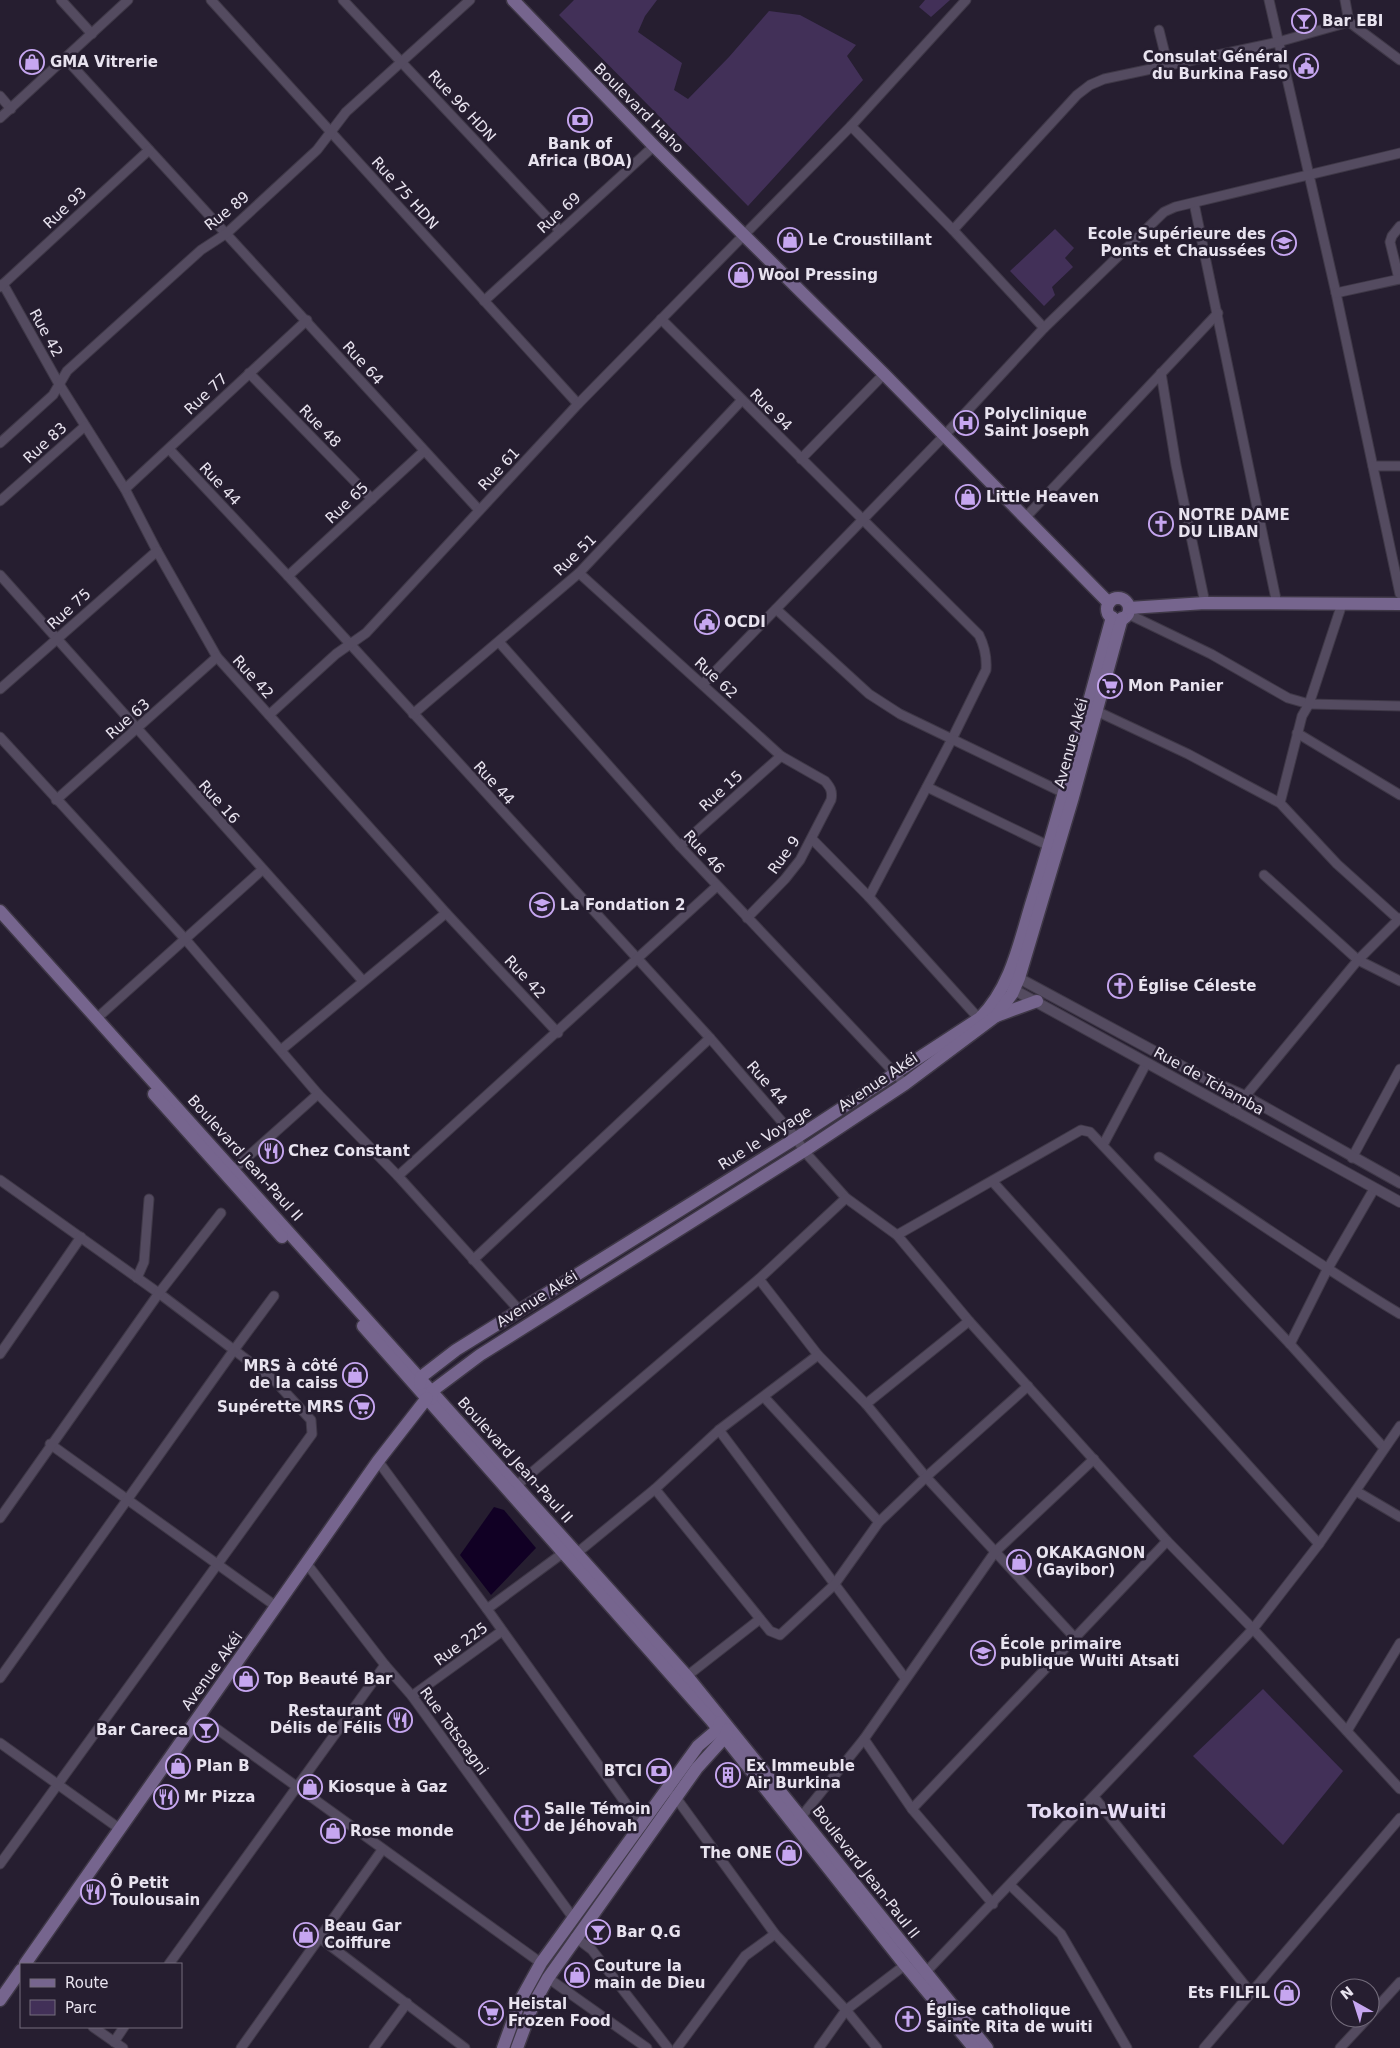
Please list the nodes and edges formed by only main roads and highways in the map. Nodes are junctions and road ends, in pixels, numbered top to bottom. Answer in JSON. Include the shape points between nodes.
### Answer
{"nodes":[{"id":1,"x":513,"y":0,"type":"edge"},
{"id":2,"x":1109,"y":603,"type":"junction"},
{"id":3,"x":1400,"y":604,"type":"edge"},
{"id":4,"x":1123,"y":614,"type":"junction"},
{"id":5,"x":1069,"y":796,"type":"junction"},
{"id":6,"x":0,"y":911,"type":"edge"},
{"id":7,"x":0,"y":923,"type":"edge"},
{"id":8,"x":1012,"y":981,"type":"junction"},
{"id":9,"x":1037,"y":1001,"type":"road end"},
{"id":10,"x":996,"y":1016,"type":"junction"},
{"id":11,"x":982,"y":1022,"type":"junction"},
{"id":12,"x":426,"y":1392,"type":"junction"},
{"id":13,"x":723,"y":1730,"type":"junction"},
{"id":14,"x":702,"y":1751,"type":"junction"},
{"id":15,"x":672,"y":1793,"type":"junction"},
{"id":16,"x":27,"y":1963,"type":"edge"},
{"id":17,"x":20,"y":1973,"type":"edge"},
{"id":18,"x":0,"y":2000,"type":"edge"},
{"id":19,"x":503,"y":2048,"type":"edge"},
{"id":20,"x":517,"y":2048,"type":"edge"},
{"id":21,"x":974,"y":2048,"type":"edge"},
{"id":22,"x":987,"y":2048,"type":"edge"}],
"edges":[{"from":1,"to":2,"type":"main road","name":"Boulevard Haho"},
{"from":2,"to":4,"type":"main road","via":[[1108,610]]},
{"from":2,"to":4,"type":"main road","via":[[1115,598],[1122,598],[1128,603]]},
{"from":3,"to":4,"type":"main road","via":[[1205,603]]},
{"from":4,"to":5,"type":"main road","name":"Rue le Voyage","via":[[1092,709]]},
{"from":5,"to":8,"type":"main road","name":"Avenue Akéi"},
{"from":5,"to":8,"type":"main road","name":"Rue le Voyage","via":[[1049,846]]},
{"from":6,"to":12,"type":"main road","name":"Boulevard Jean-Paul II","via":[[234,1169]]},
{"from":7,"to":12,"type":"main road","name":"Boulevard Jean-Paul II"},
{"from":8,"to":10,"type":"main road","name":"Avenue Akéi"},
{"from":8,"to":11,"type":"main road","name":"Rue le Voyage"},
{"from":9,"to":10,"type":"main road"},
{"from":10,"to":11,"type":"main road","name":"Avenue Akéi"},
{"from":11,"to":12,"type":"main road","name":"Avenue Akéi","via":[[905,1084]]},
{"from":11,"to":12,"type":"main road","name":"Rue le Voyage","via":[[456,1350]]},
{"from":12,"to":13,"type":"main road","name":"Boulevard Jean-Paul II","via":[[563,1553]]},
{"from":12,"to":13,"type":"main road","name":"Boulevard Jean-Paul II","via":[[516,1486],[687,1676]]},
{"from":12,"to":16,"type":"main road","name":"Avenue Akéi"},
{"from":13,"to":14,"type":"main road"},
{"from":13,"to":14,"type":"main road"},
{"from":13,"to":21,"type":"main road","name":"Boulevard Jean-Paul II","via":[[905,1965]]},
{"from":13,"to":22,"type":"main road","name":"Boulevard Jean-Paul II","via":[[801,1816]]},
{"from":14,"to":15,"type":"main road"},
{"from":15,"to":19,"type":"main road","via":[[642,1826],[541,1963],[520,2001]]},
{"from":15,"to":20,"type":"main road","via":[[548,1978],[533,2005]]},
{"from":17,"to":18,"type":"main road","name":"Avenue Akéi"}]}
